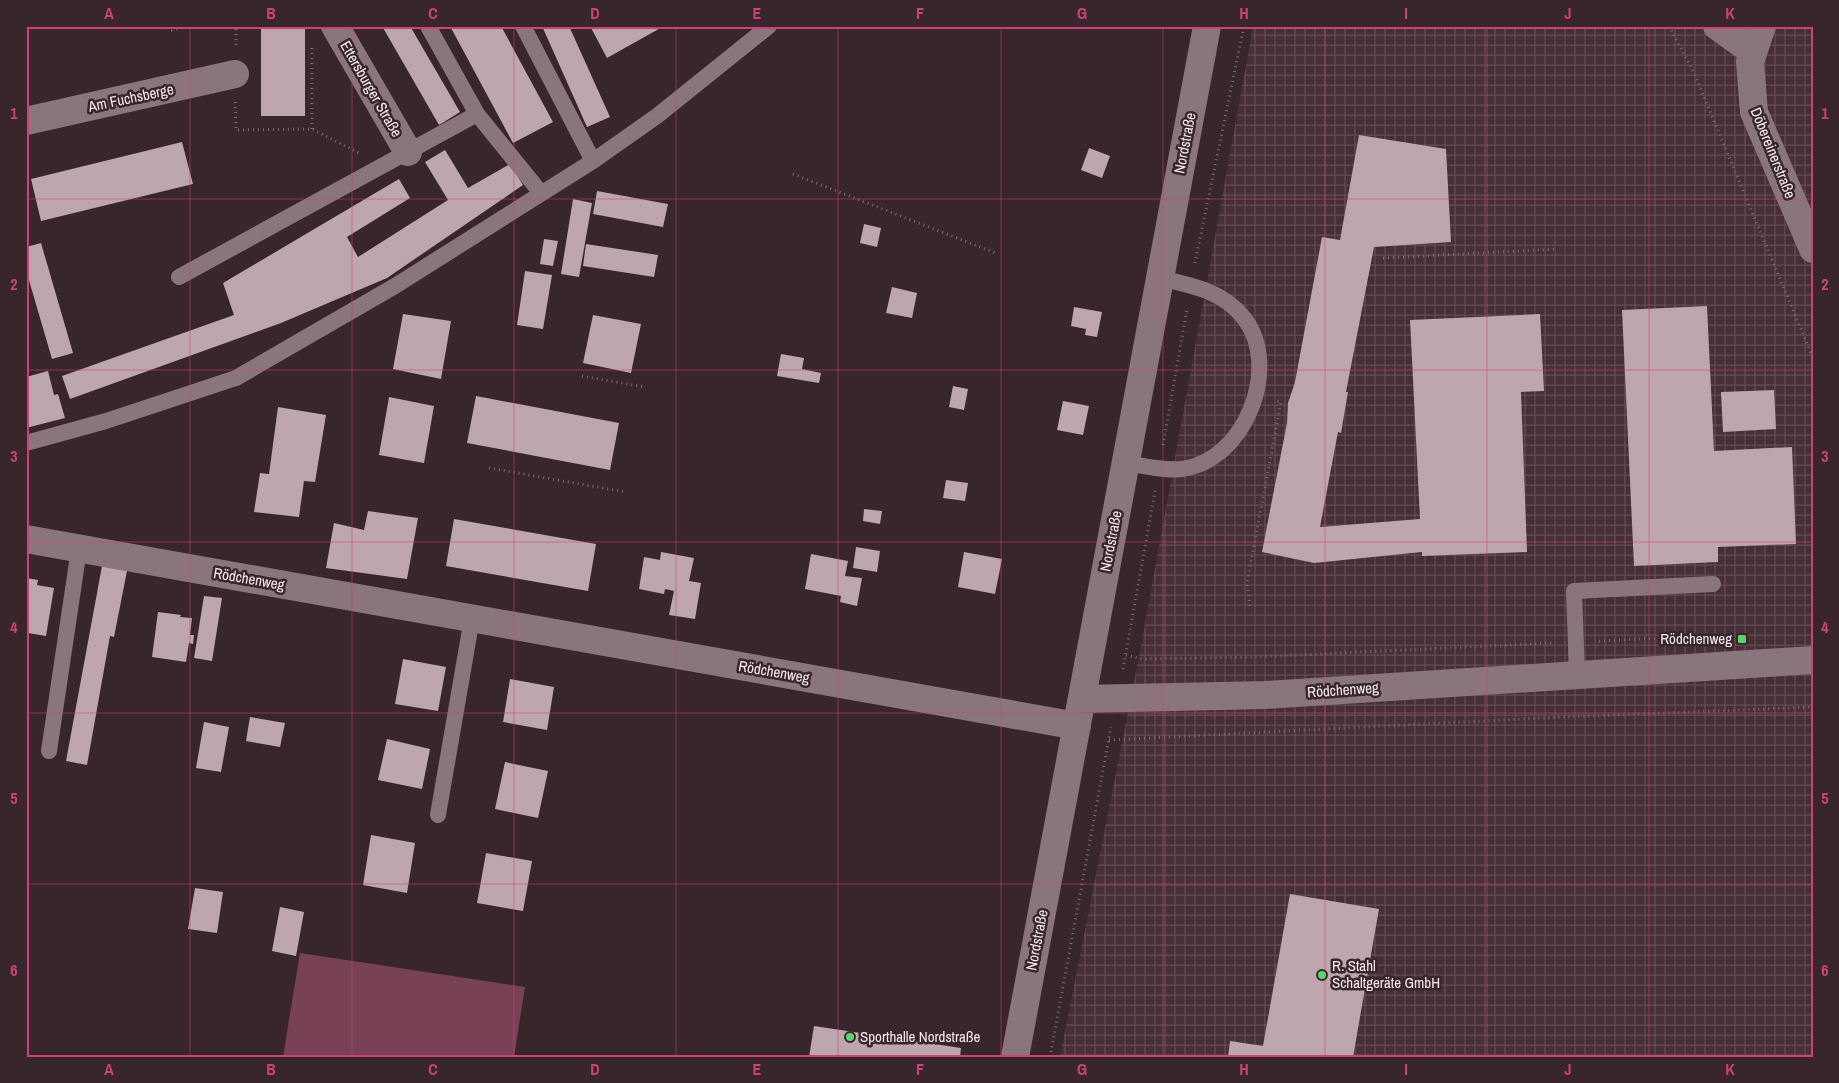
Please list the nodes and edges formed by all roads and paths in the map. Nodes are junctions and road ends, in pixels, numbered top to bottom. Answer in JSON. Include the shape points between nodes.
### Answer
{"nodes":[{"id":1,"x":162,"y":26,"type":"edge"},
{"id":2,"x":189,"y":26,"type":"edge"},
{"id":3,"x":428,"y":26,"type":"edge"},
{"id":4,"x":523,"y":26,"type":"edge"},
{"id":5,"x":769,"y":26,"type":"edge"},
{"id":6,"x":1208,"y":26,"type":"edge"},
{"id":7,"x":1244,"y":26,"type":"edge"},
{"id":8,"x":1669,"y":26,"type":"edge"},
{"id":9,"x":1717,"y":26,"type":"edge"},
{"id":10,"x":1762,"y":26,"type":"edge"},
{"id":11,"x":323,"y":31,"type":"edge"},
{"id":12,"x":1753,"y":52,"type":"junction"},
{"id":13,"x":235,"y":74,"type":"joint"},
{"id":14,"x":477,"y":114,"type":"junction"},
{"id":15,"x":26,"y":121,"type":"edge"},
{"id":16,"x":312,"y":129,"type":"junction"},
{"id":17,"x":408,"y":152,"type":"junction"},
{"id":18,"x":593,"y":161,"type":"junction"},
{"id":19,"x":384,"y":165,"type":"junction"},
{"id":20,"x":794,"y":174,"type":"dead end"},
{"id":21,"x":541,"y":193,"type":"junction"},
{"id":22,"x":1813,"y":248,"type":"edge"},
{"id":23,"x":1556,"y":249,"type":"dead end"},
{"id":24,"x":998,"y":254,"type":"dead end"},
{"id":25,"x":1383,"y":258,"type":"dead end"},
{"id":26,"x":179,"y":277,"type":"dead end"},
{"id":27,"x":1160,"y":278,"type":"junction"},
{"id":28,"x":1191,"y":285,"type":"junction"},
{"id":29,"x":1813,"y":358,"type":"edge"},
{"id":30,"x":582,"y":376,"type":"dead end"},
{"id":31,"x":645,"y":387,"type":"dead end"},
{"id":32,"x":1256,"y":398,"type":"junction"},
{"id":33,"x":26,"y":443,"type":"edge"},
{"id":34,"x":1126,"y":463,"type":"junction"},
{"id":35,"x":489,"y":468,"type":"dead end"},
{"id":36,"x":1159,"y":468,"type":"junction"},
{"id":37,"x":626,"y":492,"type":"dead end"},
{"id":38,"x":26,"y":539,"type":"edge"},
{"id":39,"x":79,"y":549,"type":"junction"},
{"id":40,"x":1713,"y":584,"type":"dead end"},
{"id":41,"x":1250,"y":606,"type":"dead end"},
{"id":42,"x":472,"y":618,"type":"junction"},
{"id":43,"x":1684,"y":637,"type":"dead end"},
{"id":44,"x":1576,"y":642,"type":"junction"},
{"id":45,"x":1126,"y":655,"type":"junction"},
{"id":46,"x":1813,"y":660,"type":"edge"},
{"id":47,"x":1577,"y":675,"type":"junction"},
{"id":48,"x":1082,"y":698,"type":"junction"},
{"id":49,"x":1117,"y":698,"type":"junction"},
{"id":50,"x":1813,"y":707,"type":"edge"},
{"id":51,"x":1076,"y":726,"type":"junction"},
{"id":52,"x":1109,"y":740,"type":"junction"},
{"id":53,"x":49,"y":751,"type":"dead end"},
{"id":54,"x":438,"y":815,"type":"dead end"},
{"id":55,"x":1015,"y":1057,"type":"edge"},
{"id":56,"x":1050,"y":1057,"type":"edge"}],
"edges":[{"from":1,"to":2,"type":"path","via":[[172,30]]},
{"from":3,"to":14,"type":"lane"},
{"from":4,"to":18,"type":"lane"},
{"from":5,"to":18,"type":"lane","via":[[657,116]]},
{"from":6,"to":27,"type":"street","name":"Nordstraße"},
{"from":7,"to":28,"type":"path"},
{"from":8,"to":29,"type":"path","via":[[1694,72]]},
{"from":9,"to":12,"type":"street"},
{"from":10,"to":12,"type":"street","name":"Döbereinerstraße"},
{"from":11,"to":16,"type":"path"},
{"from":11,"to":17,"type":"street","name":"Ettersburger Straße"},
{"from":12,"to":22,"type":"street","name":"Döbereinerstraße","via":[[1750,62],[1754,112]]},
{"from":13,"to":15,"type":"street","name":"Am Fuchsberge"},
{"from":13,"to":16,"type":"path","via":[[236,130]]},
{"from":14,"to":17,"type":"lane"},
{"from":14,"to":21,"type":"lane"},
{"from":16,"to":19,"type":"path"},
{"from":17,"to":19,"type":"lane"},
{"from":18,"to":21,"type":"lane"},
{"from":19,"to":26,"type":"lane"},
{"from":20,"to":24,"type":"path"},
{"from":21,"to":33,"type":"lane","via":[[395,286],[236,378],[106,421]]},
{"from":23,"to":25,"type":"path"},
{"from":27,"to":28,"type":"lane"},
{"from":27,"to":34,"type":"street","name":"Nordstraße"},
{"from":28,"to":32,"type":"lane","via":[[1214,293],[1244,318],[1257,351],[1259,376]]},
{"from":28,"to":36,"type":"path"},
{"from":30,"to":31,"type":"path"},
{"from":32,"to":36,"type":"lane","via":[[1237,434],[1210,460],[1183,469]]},
{"from":32,"to":41,"type":"path","via":[[1281,402],[1247,583]]},
{"from":34,"to":36,"type":"lane"},
{"from":34,"to":48,"type":"street","name":"Nordstraße"},
{"from":35,"to":37,"type":"path"},
{"from":36,"to":45,"type":"path"},
{"from":38,"to":39,"type":"street","name":"Rödchenweg"},
{"from":39,"to":42,"type":"street","name":"Rödchenweg"},
{"from":39,"to":53,"type":"lane"},
{"from":40,"to":44,"type":"lane","via":[[1574,591]]},
{"from":42,"to":51,"type":"street","name":"Rödchenweg"},
{"from":42,"to":54,"type":"lane"},
{"from":43,"to":44,"type":"path"},
{"from":44,"to":45,"type":"path","via":[[1256,657],[1142,659]]},
{"from":44,"to":47,"type":"lane"},
{"from":45,"to":49,"type":"path"},
{"from":46,"to":47,"type":"street","name":"Rödchenweg"},
{"from":47,"to":49,"type":"street","name":"Rödchenweg","via":[[1265,695]]},
{"from":48,"to":49,"type":"street","name":"Rödchenweg"},
{"from":48,"to":51,"type":"street","name":"Nordstraße"},
{"from":49,"to":52,"type":"path"},
{"from":50,"to":52,"type":"path"},
{"from":51,"to":55,"type":"street","name":"Nordstraße"},
{"from":52,"to":56,"type":"path"}]}
